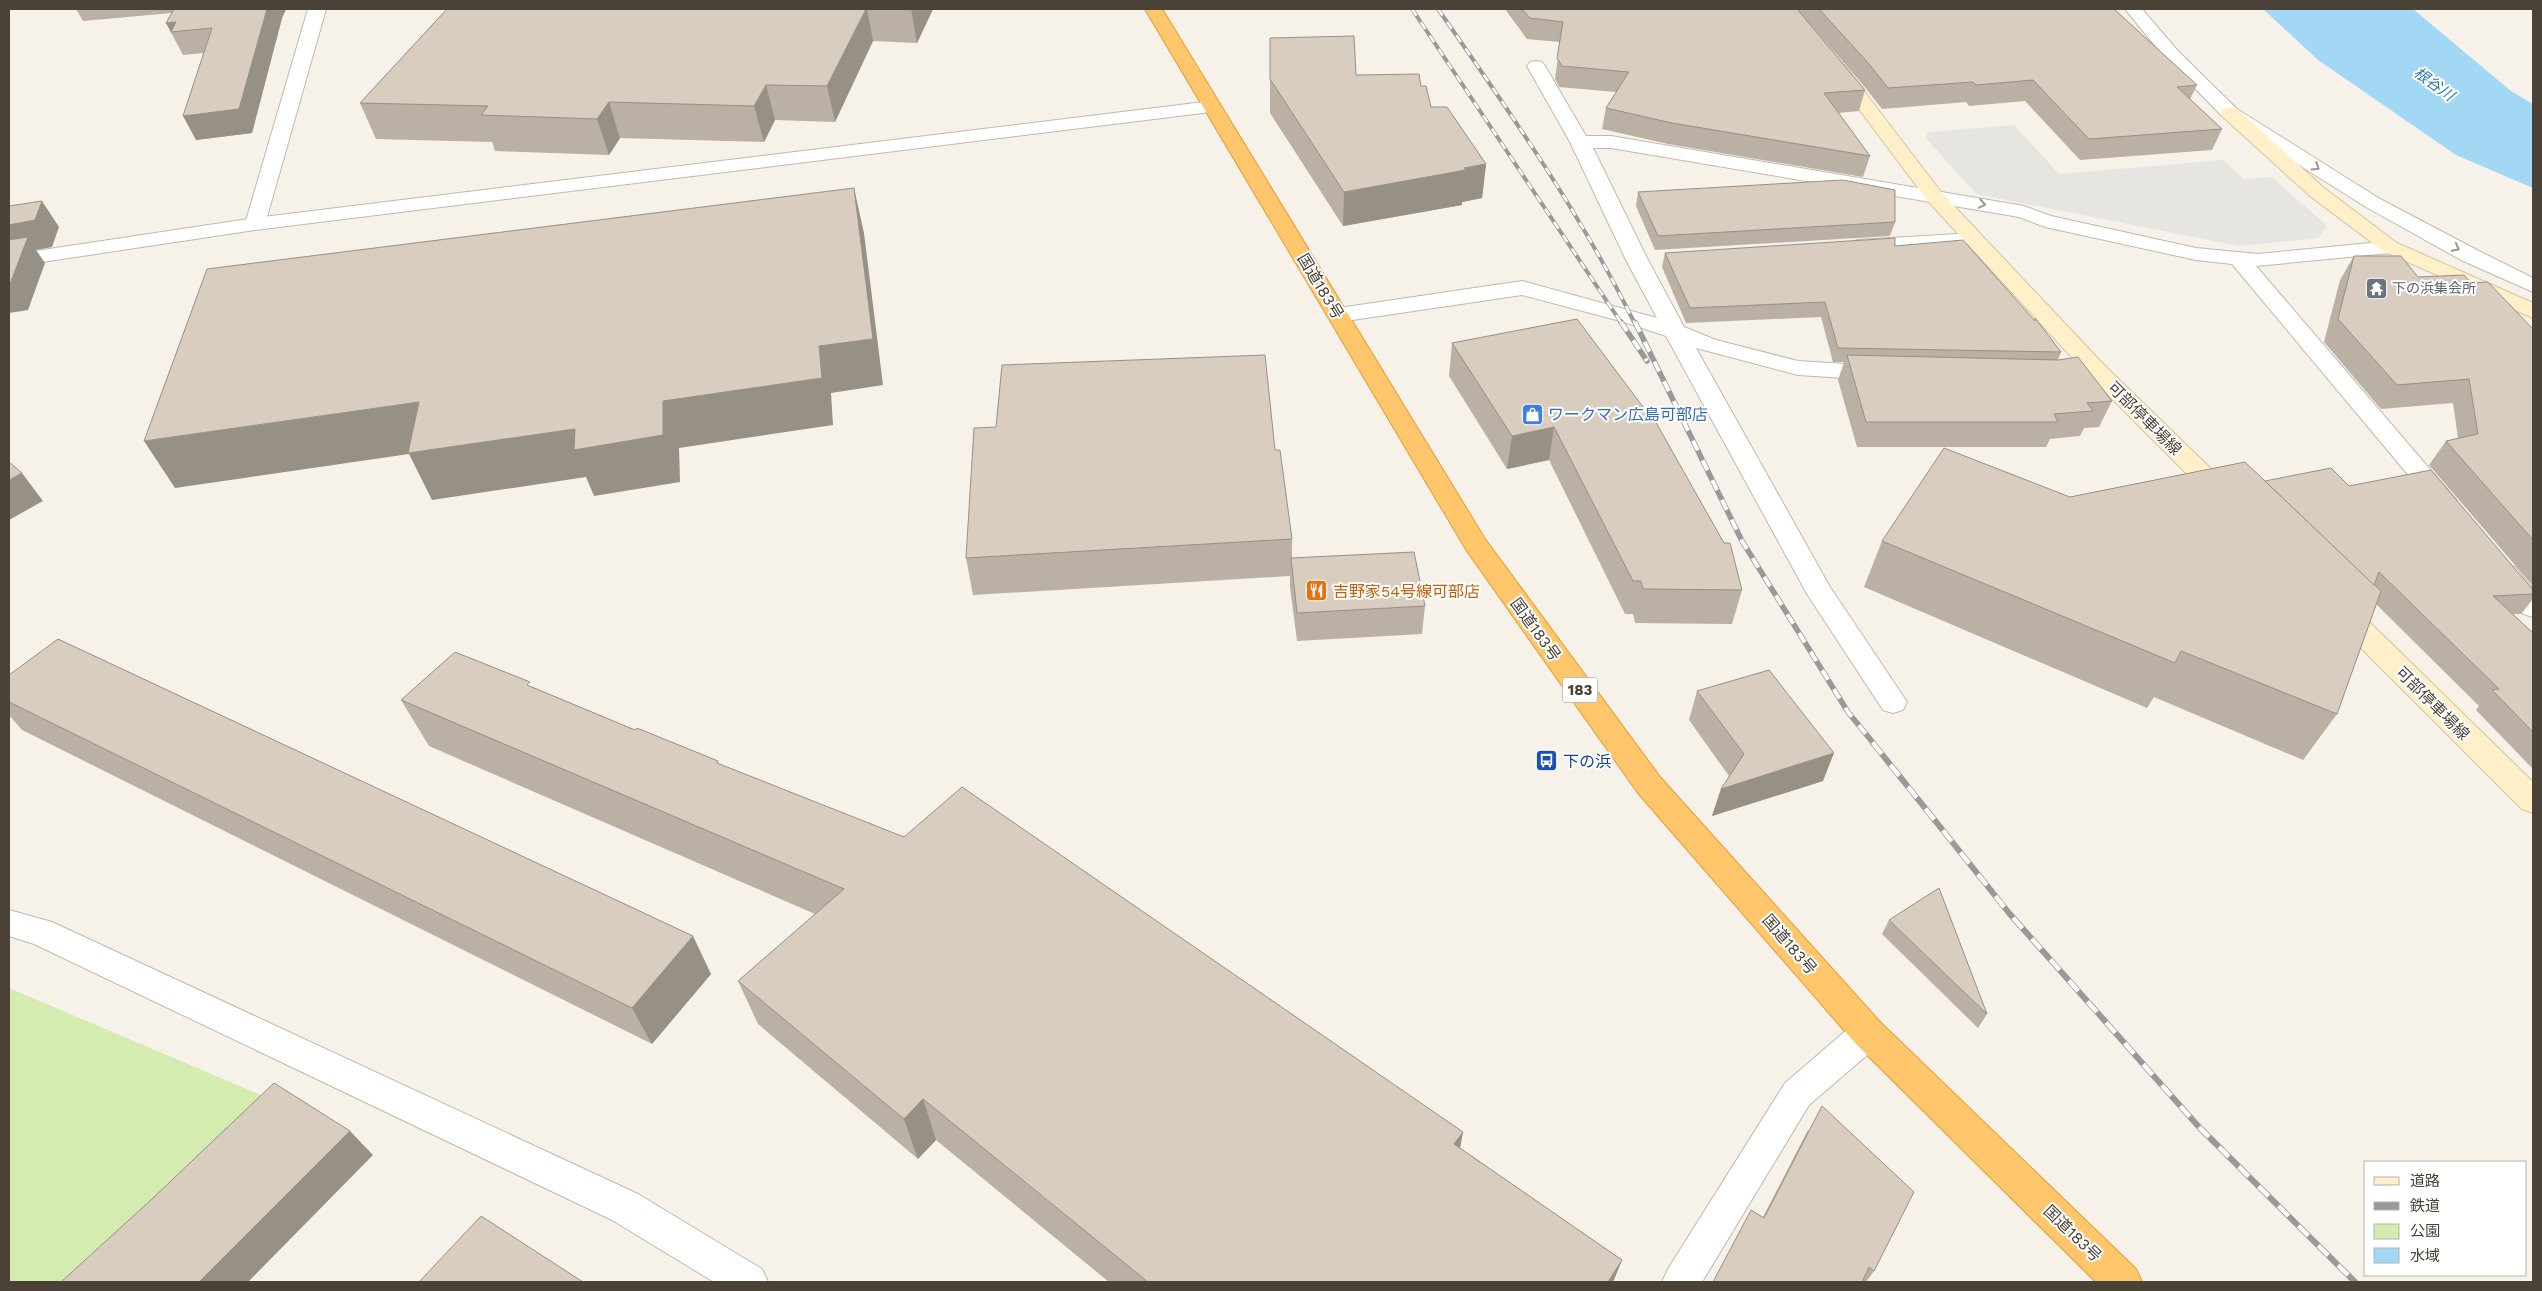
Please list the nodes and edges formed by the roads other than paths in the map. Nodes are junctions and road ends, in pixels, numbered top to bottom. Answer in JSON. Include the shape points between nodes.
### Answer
{"nodes":[{"id":1,"x":317,"y":9,"type":"edge"},
{"id":2,"x":1153,"y":9,"type":"edge"},
{"id":3,"x":2126,"y":12,"type":"edge"},
{"id":4,"x":1824,"y":53,"type":"edge"},
{"id":5,"x":1536,"y":66,"type":"dead end"},
{"id":6,"x":1212,"y":107,"type":"junction"},
{"id":7,"x":2230,"y":113,"type":"junction"},
{"id":8,"x":1580,"y":142,"type":"junction"},
{"id":9,"x":1934,"y":196,"type":"junction"},
{"id":10,"x":2045,"y":221,"type":"junction"},
{"id":11,"x":255,"y":224,"type":"junction"},
{"id":12,"x":1968,"y":232,"type":"junction"},
{"id":13,"x":2390,"y":247,"type":"junction"},
{"id":14,"x":1835,"y":248,"type":"edge"},
{"id":15,"x":2238,"y":258,"type":"junction"},
{"id":16,"x":9,"y":261,"type":"edge"},
{"id":17,"x":2533,"y":286,"type":"edge"},
{"id":18,"x":2533,"y":311,"type":"edge"},
{"id":19,"x":1339,"y":315,"type":"junction"},
{"id":20,"x":1675,"y":331,"type":"junction"},
{"id":21,"x":2096,"y":370,"type":"junction"},
{"id":22,"x":1902,"y":374,"type":"edge"},
{"id":23,"x":2066,"y":374,"type":"edge"},
{"id":24,"x":2244,"y":516,"type":"edge"},
{"id":25,"x":2459,"y":518,"type":"edge"},
{"id":26,"x":2490,"y":555,"type":"edge"},
{"id":27,"x":2322,"y":592,"type":"edge"},
{"id":28,"x":2533,"y":607,"type":"edge"},
{"id":29,"x":1893,"y":702,"type":"dead end"},
{"id":30,"x":2533,"y":801,"type":"edge"},
{"id":31,"x":9,"y":923,"type":"edge"},
{"id":32,"x":1868,"y":1033,"type":"junction"},
{"id":33,"x":749,"y":1282,"type":"edge"},
{"id":34,"x":1681,"y":1282,"type":"edge"},
{"id":35,"x":2123,"y":1282,"type":"edge"}],
"edges":[{"from":1,"to":11,"type":"street"},
{"from":2,"to":6,"type":"highway","name":"国道183号","number":"183"},
{"from":3,"to":7,"type":"street"},
{"from":4,"to":9,"type":"main road","name":"可部停車場線"},
{"from":5,"to":8,"type":"street"},
{"from":6,"to":11,"type":"street"},
{"from":6,"to":19,"type":"highway","name":"国道183号","number":"183"},
{"from":7,"to":13,"type":"main road","via":[[2317,192]]},
{"from":7,"to":17,"type":"street","one_way":true,"via":[[2373,203]]},
{"from":8,"to":9,"type":"street","via":[[1611,142]]},
{"from":8,"to":20,"type":"street","via":[[1647,260]]},
{"from":9,"to":10,"type":"street","one_way":true,"via":[[2024,212]]},
{"from":9,"to":12,"type":"main road","name":"可部停車場線"},
{"from":10,"to":12,"type":"street"},
{"from":10,"to":15,"type":"street","via":[[2196,254]]},
{"from":11,"to":16,"type":"street"},
{"from":12,"to":14,"type":"street"},
{"from":12,"to":21,"type":"main road","name":"可部停車場線"},
{"from":13,"to":15,"type":"street","via":[[2258,260]]},
{"from":13,"to":18,"type":"main road"},
{"from":15,"to":25,"type":"street"},
{"from":19,"to":20,"type":"street","via":[[1522,288]]},
{"from":19,"to":32,"type":"highway","name":"国道183号","number":"183","via":[[1476,545],[1649,785]]},
{"from":20,"to":22,"type":"street","via":[[1708,345],[1798,368]]},
{"from":20,"to":29,"type":"street","via":[[1820,594]]},
{"from":21,"to":23,"type":"street"},
{"from":21,"to":24,"type":"main road","name":"可部停車場線"},
{"from":26,"to":28,"type":"street"},
{"from":27,"to":30,"type":"main road","name":"可部停車場線"},
{"from":31,"to":33,"type":"street","via":[[42,932],[625,1207]]},
{"from":32,"to":34,"type":"street","via":[[1797,1094]]},
{"from":32,"to":35,"type":"highway","name":"国道183号","number":"183"}]}
